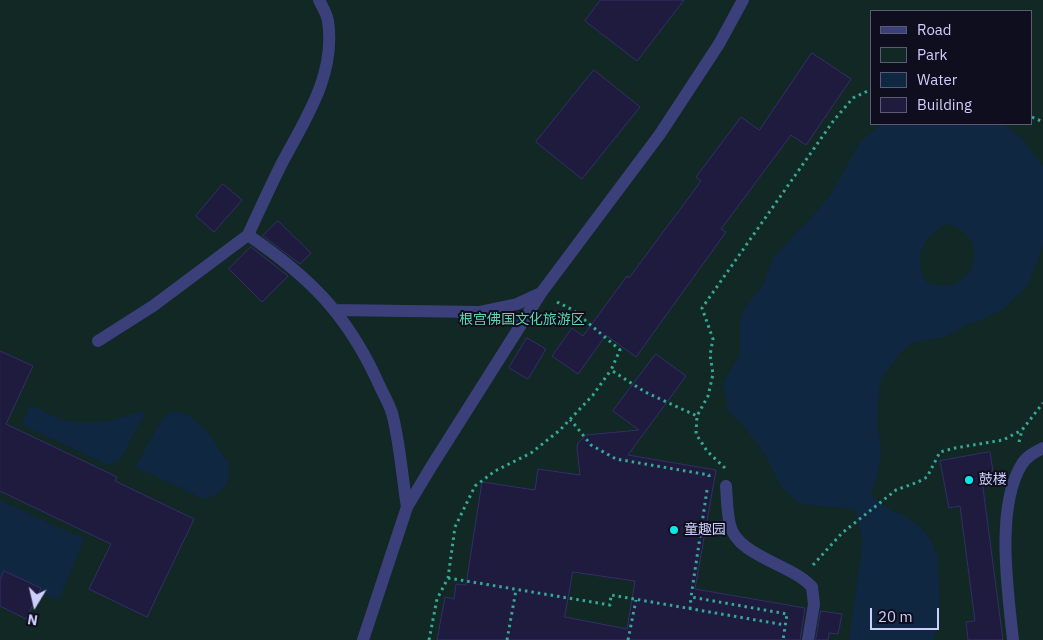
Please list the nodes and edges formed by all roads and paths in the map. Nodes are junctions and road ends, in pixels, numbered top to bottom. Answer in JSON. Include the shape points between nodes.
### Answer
{"nodes":[{"id":1,"x":318,"y":0,"type":"edge"},
{"id":2,"x":743,"y":0,"type":"edge"},
{"id":3,"x":870,"y":90,"type":"edge"},
{"id":4,"x":248,"y":236,"type":"junction"},
{"id":5,"x":541,"y":293,"type":"junction"},
{"id":6,"x":336,"y":310,"type":"junction"},
{"id":7,"x":98,"y":341,"type":"dead end"},
{"id":8,"x":611,"y":370,"type":"junction"},
{"id":9,"x":1043,"y":403,"type":"edge"},
{"id":10,"x":697,"y":416,"type":"junction"},
{"id":11,"x":570,"y":419,"type":"junction"},
{"id":12,"x":1022,"y":430,"type":"junction"},
{"id":13,"x":1043,"y":448,"type":"edge"},
{"id":14,"x":1022,"y":464,"type":"junction"},
{"id":15,"x":726,"y":486,"type":"joint"},
{"id":16,"x":407,"y":508,"type":"junction"},
{"id":17,"x":802,"y":577,"type":"junction"},
{"id":18,"x":448,"y":578,"type":"junction"},
{"id":19,"x":516,"y":590,"type":"junction"},
{"id":20,"x":692,"y":597,"type":"junction"},
{"id":21,"x":636,"y":600,"type":"junction"},
{"id":22,"x":690,"y":609,"type":"junction"},
{"id":23,"x":785,"y":625,"type":"junction"},
{"id":24,"x":363,"y":640,"type":"edge"},
{"id":25,"x":429,"y":640,"type":"edge"},
{"id":26,"x":507,"y":640,"type":"edge"},
{"id":27,"x":628,"y":640,"type":"edge"},
{"id":28,"x":782,"y":640,"type":"edge"},
{"id":29,"x":808,"y":640,"type":"edge"},
{"id":30,"x":1013,"y":640,"type":"edge"}],
"edges":[{"from":1,"to":4,"type":"lane","via":[[328,19],[329,51],[325,73],[314,108],[267,191]]},
{"from":2,"to":5,"type":"lane","via":[[720,44],[660,134]]},
{"from":3,"to":10,"type":"path","via":[[853,98],[834,120],[702,308],[713,339],[710,355],[713,374],[708,396]]},
{"from":4,"to":6,"type":"lane","via":[[307,279]]},
{"from":4,"to":7,"type":"lane","via":[[153,306]]},
{"from":5,"to":6,"type":"lane","via":[[517,304],[478,312]]},
{"from":5,"to":8,"type":"path","via":[[573,310],[620,350]]},
{"from":5,"to":16,"type":"lane"},
{"from":6,"to":16,"type":"lane","via":[[371,367],[392,413]]},
{"from":8,"to":10,"type":"path","via":[[645,392]]},
{"from":8,"to":11,"type":"path"},
{"from":9,"to":12,"type":"path"},
{"from":10,"to":15,"type":"path","via":[[696,434],[707,451],[726,469]]},
{"from":11,"to":18,"type":"path","via":[[531,453],[494,471],[475,486],[455,527]]},
{"from":11,"to":20,"type":"path","via":[[591,445],[616,459],[709,475]]},
{"from":12,"to":14,"type":"path","via":[[1018,446]]},
{"from":12,"to":17,"type":"path","via":[[1004,440],[940,452],[927,477],[896,490],[842,533]]},
{"from":13,"to":14,"type":"lane","via":[[1027,457]]},
{"from":14,"to":30,"type":"lane","via":[[1012,494],[1006,542]]},
{"from":15,"to":17,"type":"lane","via":[[730,525],[736,536],[752,551]]},
{"from":16,"to":24,"type":"lane"},
{"from":17,"to":29,"type":"lane","via":[[812,587],[814,596]]},
{"from":18,"to":19,"type":"path"},
{"from":18,"to":25,"type":"path","via":[[437,599]]},
{"from":19,"to":21,"type":"path","via":[[610,605],[611,595]]},
{"from":19,"to":26,"type":"path"},
{"from":20,"to":22,"type":"path"},
{"from":20,"to":23,"type":"path","via":[[787,614]]},
{"from":21,"to":22,"type":"path"},
{"from":21,"to":27,"type":"path"},
{"from":22,"to":23,"type":"path"},
{"from":23,"to":28,"type":"path"}]}
